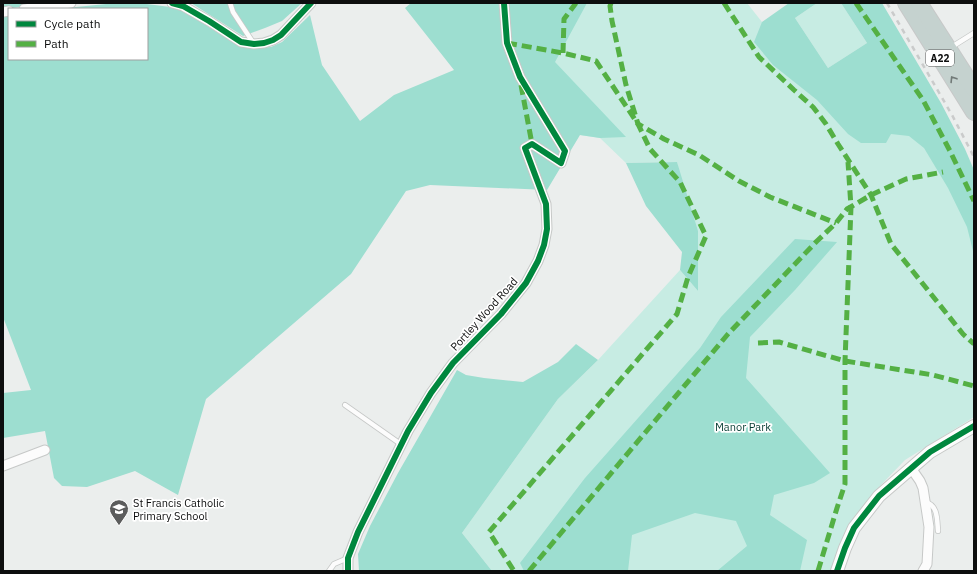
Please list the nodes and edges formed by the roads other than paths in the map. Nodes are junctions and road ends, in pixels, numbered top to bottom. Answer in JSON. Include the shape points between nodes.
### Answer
{"nodes":[{"id":1,"x":71,"y":3,"type":"edge"},
{"id":2,"x":172,"y":3,"type":"edge"},
{"id":3,"x":230,"y":3,"type":"edge"},
{"id":4,"x":312,"y":3,"type":"edge"},
{"id":5,"x":504,"y":3,"type":"edge"},
{"id":6,"x":906,"y":3,"type":"edge"},
{"id":7,"x":919,"y":3,"type":"edge"},
{"id":8,"x":32,"y":8,"type":"edge"},
{"id":9,"x":974,"y":33,"type":"edge"},
{"id":10,"x":254,"y":44,"type":"junction"},
{"id":11,"x":944,"y":52,"type":"junction"},
{"id":12,"x":974,"y":89,"type":"edge"},
{"id":13,"x":974,"y":112,"type":"edge"},
{"id":14,"x":345,"y":405,"type":"dead end"},
{"id":15,"x":974,"y":426,"type":"edge"},
{"id":16,"x":402,"y":444,"type":"junction"},
{"id":17,"x":45,"y":450,"type":"dead end"},
{"id":18,"x":3,"y":466,"type":"edge"},
{"id":19,"x":911,"y":468,"type":"junction"},
{"id":20,"x":925,"y":502,"type":"junction"},
{"id":21,"x":938,"y":531,"type":"dead end"},
{"id":22,"x":348,"y":558,"type":"junction"},
{"id":23,"x":329,"y":571,"type":"edge"},
{"id":24,"x":348,"y":571,"type":"edge"},
{"id":25,"x":837,"y":571,"type":"edge"},
{"id":26,"x":923,"y":571,"type":"edge"}],
"edges":[{"from":1,"to":8,"type":"street"},
{"from":2,"to":10,"type":"street","via":[[183,6],[241,42]]},
{"from":3,"to":10,"type":"lane"},
{"from":4,"to":10,"type":"street","via":[[281,36]]},
{"from":5,"to":16,"type":"street","name":"Portley Wood Road","via":[[507,43],[520,77],[565,152],[561,163],[532,144],[525,148],[546,204],[547,229],[544,245],[526,283],[501,314],[453,363],[431,393]]},
{"from":6,"to":11,"type":"highway","number":"A22"},
{"from":7,"to":11,"type":"highway","number":"A22"},
{"from":9,"to":11,"type":"lane"},
{"from":11,"to":12,"type":"highway","number":"A22"},
{"from":13,"to":11,"type":"highway","number":"A22","one_way":true},
{"from":14,"to":16,"type":"lane"},
{"from":15,"to":19,"type":"street","via":[[930,452]]},
{"from":16,"to":22,"type":"street","name":"Portley Wood Road","via":[[358,532]]},
{"from":17,"to":18,"type":"street"},
{"from":19,"to":20,"type":"street","via":[[923,488]]},
{"from":19,"to":25,"type":"street","via":[[879,496],[858,522]]},
{"from":20,"to":21,"type":"lane","via":[[930,503],[937,513]]},
{"from":20,"to":26,"type":"street","via":[[929,527],[927,564]]},
{"from":22,"to":23,"type":"lane","via":[[334,564]]},
{"from":22,"to":24,"type":"street","name":"Portley Wood Road"}]}
